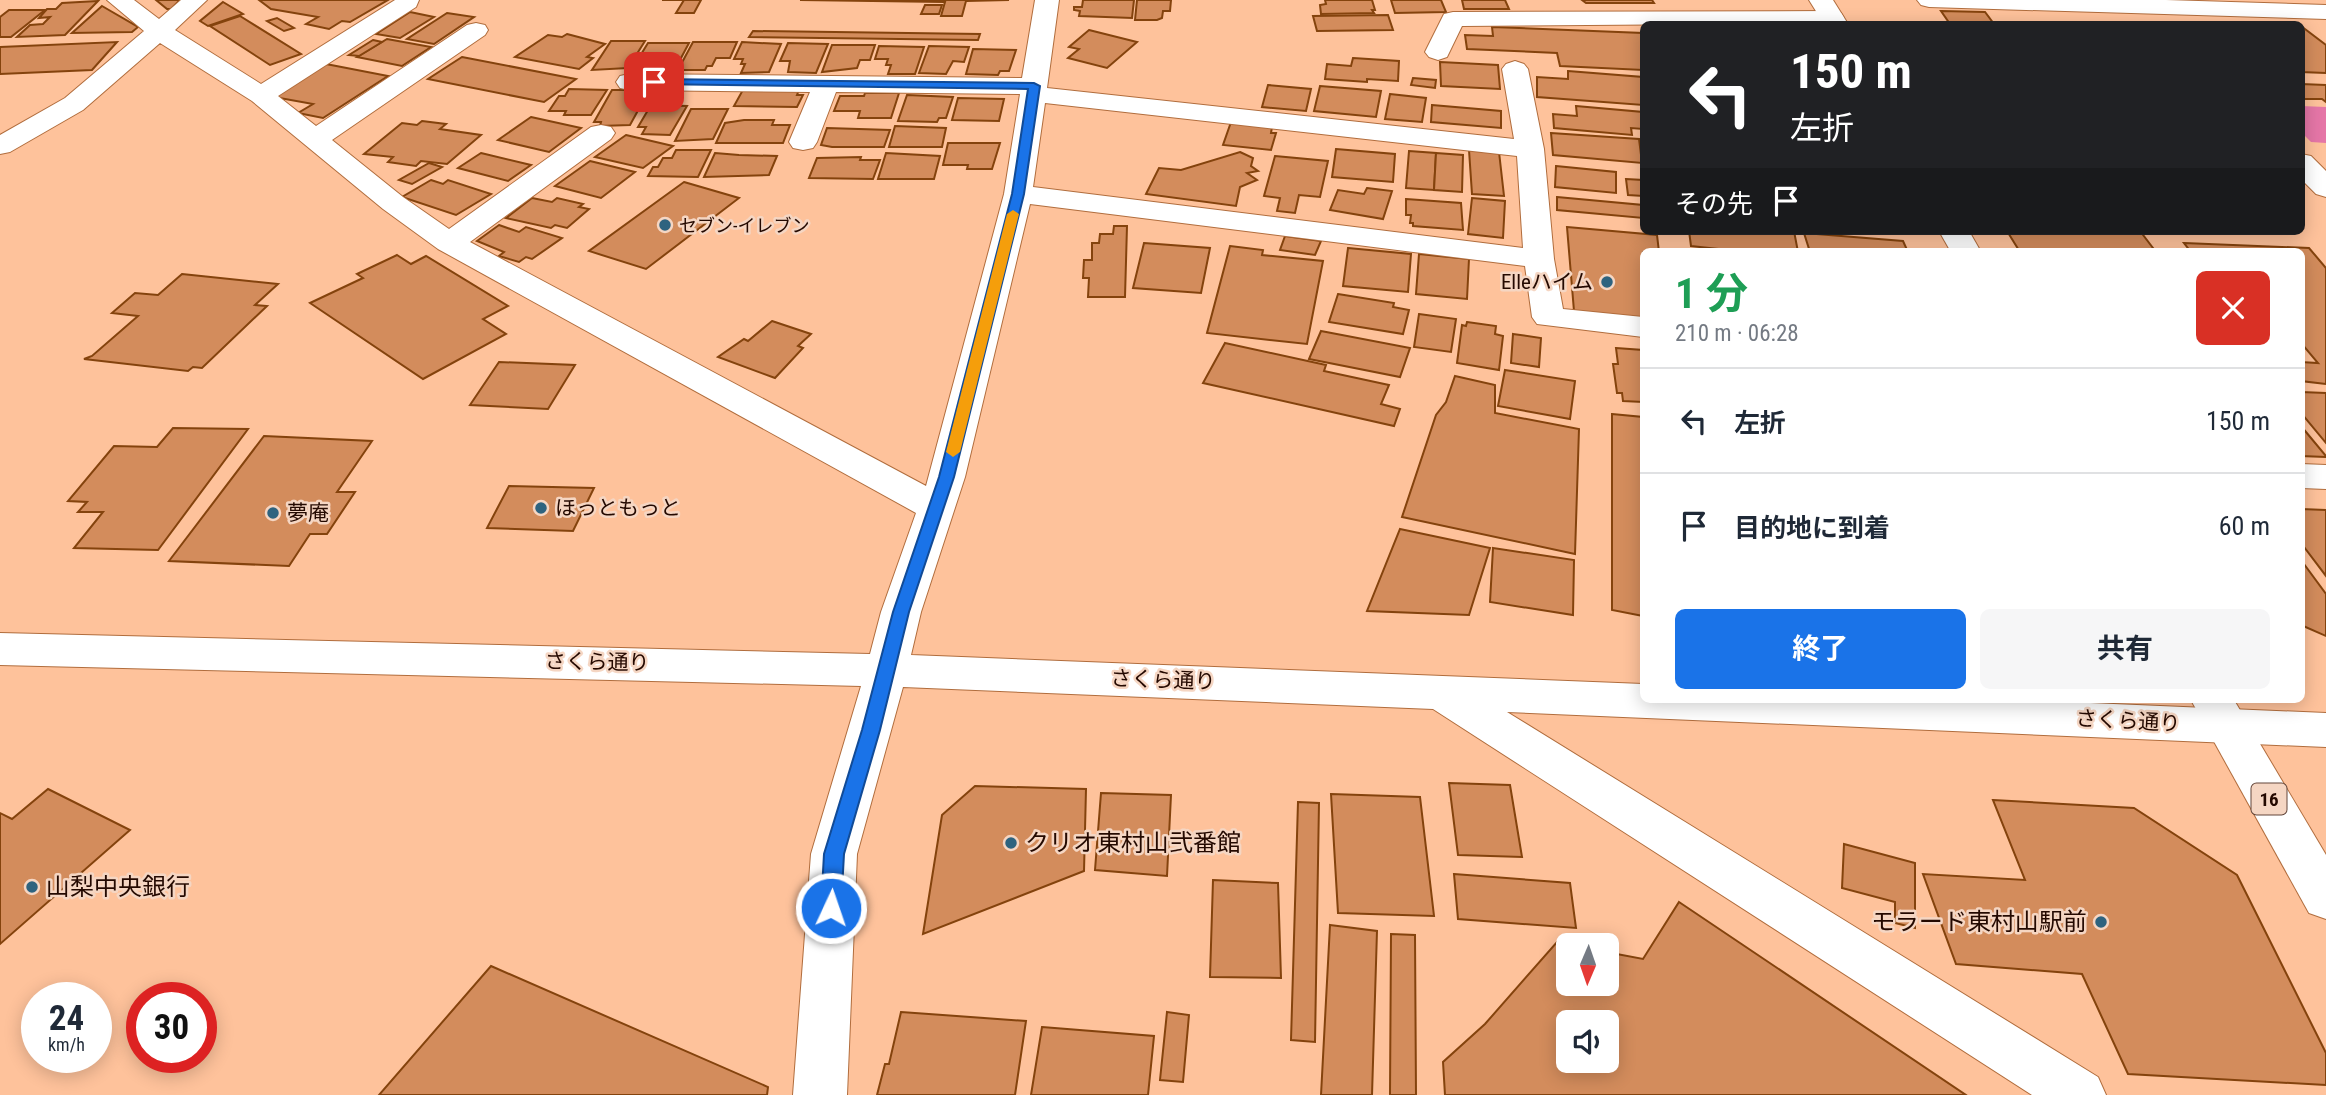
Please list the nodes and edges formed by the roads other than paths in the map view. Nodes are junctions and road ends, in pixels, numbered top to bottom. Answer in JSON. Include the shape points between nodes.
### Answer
{"nodes":[{"id":1,"x":118,"y":0,"type":"edge"},
{"id":2,"x":195,"y":0,"type":"edge"},
{"id":3,"x":1046,"y":0,"type":"edge"},
{"id":4,"x":1929,"y":0,"type":"edge"},
{"id":5,"x":408,"y":2,"type":"edge"},
{"id":6,"x":1549,"y":9,"type":"edge"},
{"id":7,"x":2326,"y":12,"type":"edge"},
{"id":8,"x":1830,"y":14,"type":"edge"},
{"id":9,"x":2162,"y":16,"type":"edge"},
{"id":10,"x":476,"y":30,"type":"dead end"},
{"id":11,"x":159,"y":31,"type":"junction"},
{"id":12,"x":1438,"y":52,"type":"dead end"},
{"id":13,"x":1515,"y":69,"type":"dead end"},
{"id":14,"x":629,"y":82,"type":"dead end"},
{"id":15,"x":826,"y":84,"type":"junction"},
{"id":16,"x":1034,"y":90,"type":"junction"},
{"id":17,"x":261,"y":95,"type":"junction"},
{"id":18,"x":601,"y":133,"type":"dead end"},
{"id":19,"x":315,"y":139,"type":"junction"},
{"id":20,"x":803,"y":142,"type":"dead end"},
{"id":21,"x":0,"y":146,"type":"edge"},
{"id":22,"x":1530,"y":149,"type":"junction"},
{"id":23,"x":2305,"y":166,"type":"edge"},
{"id":24,"x":2326,"y":188,"type":"edge"},
{"id":25,"x":1018,"y":194,"type":"junction"},
{"id":26,"x":449,"y":243,"type":"junction"},
{"id":27,"x":1539,"y":259,"type":"junction"},
{"id":28,"x":1640,"y":327,"type":"edge"},
{"id":29,"x":2305,"y":476,"type":"edge"},
{"id":30,"x":2326,"y":477,"type":"edge"},
{"id":31,"x":937,"y":508,"type":"junction"},
{"id":32,"x":0,"y":649,"type":"edge"},
{"id":33,"x":885,"y":670,"type":"junction"},
{"id":34,"x":1439,"y":691,"type":"junction"},
{"id":35,"x":1640,"y":697,"type":"edge"},
{"id":36,"x":1864,"y":703,"type":"edge"},
{"id":37,"x":2219,"y":713,"type":"edge"},
{"id":38,"x":2326,"y":730,"type":"edge"},
{"id":39,"x":2326,"y":898,"type":"edge"},
{"id":40,"x":820,"y":1095,"type":"edge"},
{"id":41,"x":2079,"y":1095,"type":"edge"}],
"edges":[{"from":1,"to":11,"type":"street"},
{"from":2,"to":11,"type":"street"},
{"from":3,"to":16,"type":"street"},
{"from":4,"to":9,"type":"street"},
{"from":5,"to":17,"type":"street"},
{"from":6,"to":8,"type":"street"},
{"from":6,"to":12,"type":"street","via":[[1453,19]]},
{"from":7,"to":9,"type":"street"},
{"from":10,"to":19,"type":"street"},
{"from":11,"to":17,"type":"street"},
{"from":11,"to":21,"type":"street","via":[[74,104]]},
{"from":13,"to":22,"type":"street"},
{"from":14,"to":15,"type":"street"},
{"from":15,"to":16,"type":"street"},
{"from":15,"to":20,"type":"street"},
{"from":16,"to":22,"type":"street"},
{"from":16,"to":25,"type":"street"},
{"from":17,"to":19,"type":"street"},
{"from":18,"to":26,"type":"street"},
{"from":19,"to":26,"type":"street"},
{"from":22,"to":27,"type":"street"},
{"from":23,"to":24,"type":"street"},
{"from":25,"to":27,"type":"street"},
{"from":25,"to":31,"type":"street"},
{"from":26,"to":31,"type":"street"},
{"from":27,"to":28,"type":"street","via":[[1548,317]]},
{"from":29,"to":30,"type":"street"},
{"from":31,"to":33,"type":"street"},
{"from":32,"to":33,"type":"street","name":"さくら通り"},
{"from":33,"to":34,"type":"street","name":"さくら通り"},
{"from":33,"to":40,"type":"street","via":[[834,854]]},
{"from":34,"to":35,"type":"street","name":"さくら通り"},
{"from":34,"to":41,"type":"street"},
{"from":36,"to":37,"type":"street","name":"さくら通り"},
{"from":37,"to":38,"type":"street","name":"さくら通り"},
{"from":37,"to":39,"type":"street","number":"16"}]}
